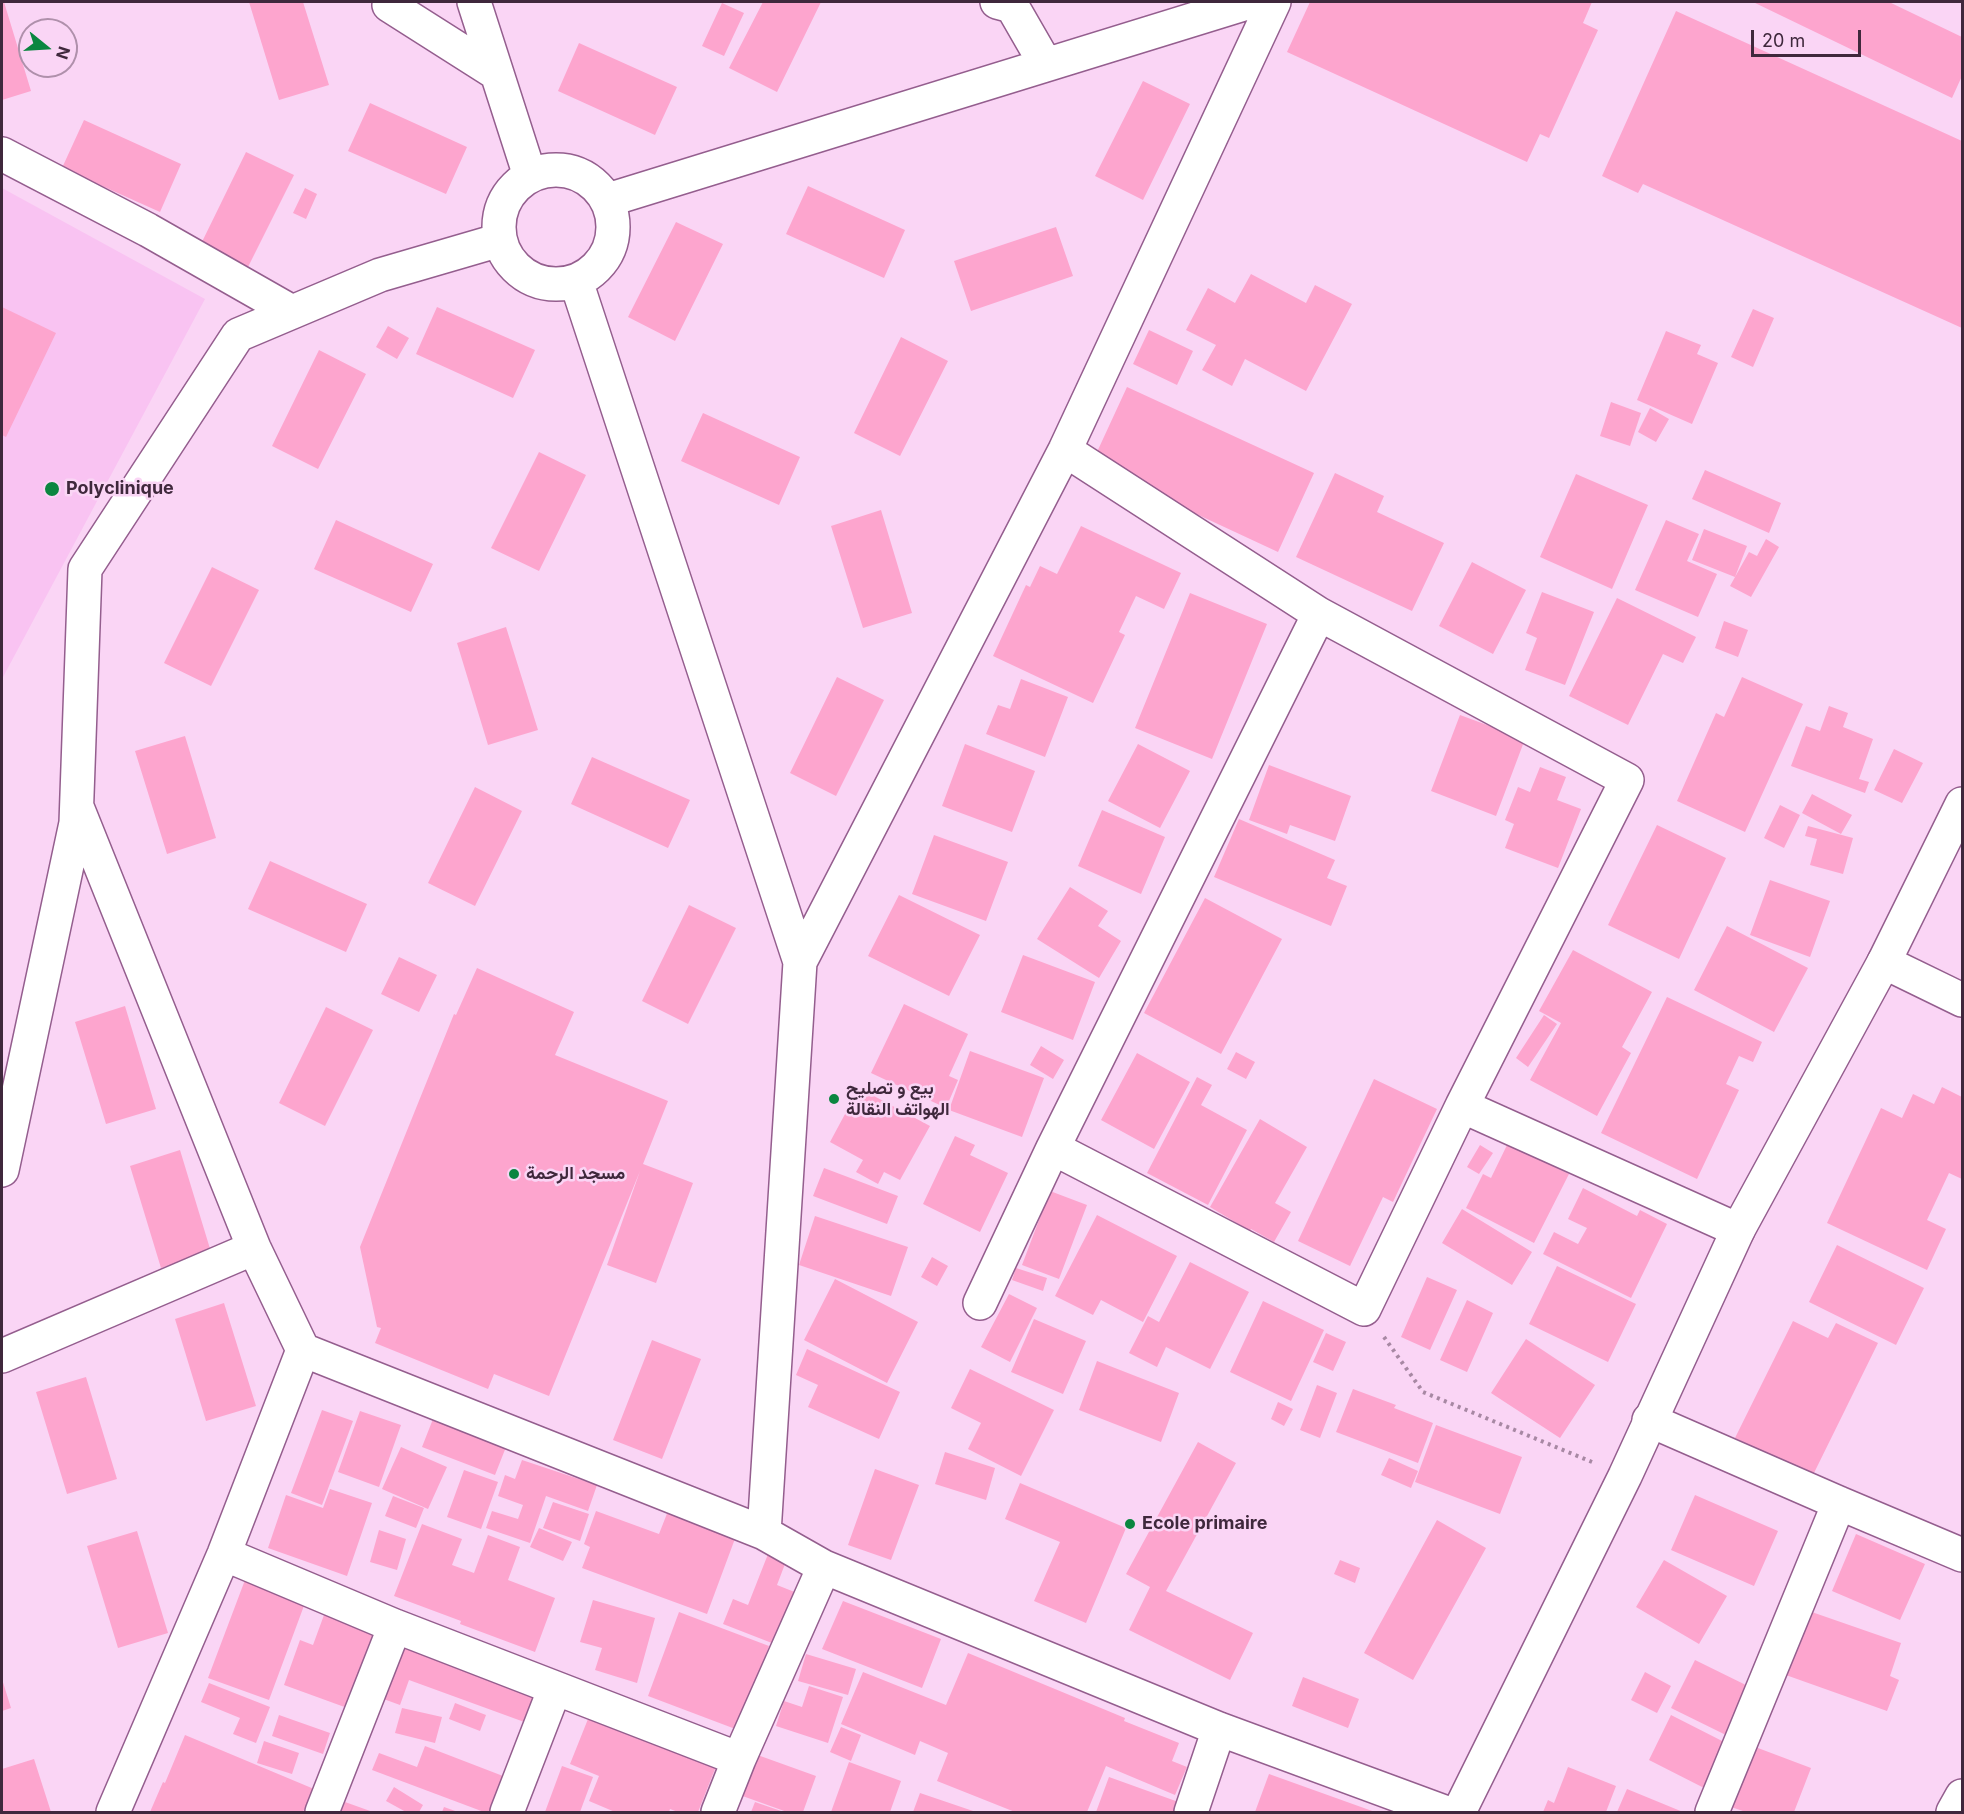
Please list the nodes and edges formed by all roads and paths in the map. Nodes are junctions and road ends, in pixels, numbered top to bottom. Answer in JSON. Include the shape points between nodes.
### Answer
{"nodes":[{"id":1,"x":474,"y":2,"type":"edge"},
{"id":2,"x":997,"y":2,"type":"edge"},
{"id":3,"x":1250,"y":2,"type":"edge"},
{"id":4,"x":1274,"y":2,"type":"edge"},
{"id":5,"x":389,"y":5,"type":"dead end"},
{"id":6,"x":1046,"y":64,"type":"junction"},
{"id":7,"x":496,"y":73,"type":"junction"},
{"id":8,"x":2,"y":154,"type":"edge"},
{"id":9,"x":530,"y":176,"type":"junction"},
{"id":10,"x":608,"y":200,"type":"junction"},
{"id":11,"x":500,"y":240,"type":"junction"},
{"id":12,"x":576,"y":281,"type":"junction"},
{"id":13,"x":292,"y":312,"type":"junction"},
{"id":14,"x":1065,"y":450,"type":"junction"},
{"id":15,"x":1319,"y":614,"type":"junction"},
{"id":16,"x":1962,"y":804,"type":"edge"},
{"id":17,"x":77,"y":807,"type":"junction"},
{"id":18,"x":800,"y":962,"type":"junction"},
{"id":19,"x":1884,"y":962,"type":"junction"},
{"id":20,"x":1962,"y":1000,"type":"edge"},
{"id":21,"x":1462,"y":1106,"type":"junction"},
{"id":22,"x":1053,"y":1148,"type":"junction"},
{"id":23,"x":2,"y":1170,"type":"edge"},
{"id":24,"x":1738,"y":1230,"type":"junction"},
{"id":25,"x":254,"y":1248,"type":"junction"},
{"id":26,"x":980,"y":1303,"type":"dead end"},
{"id":27,"x":1364,"y":1309,"type":"junction"},
{"id":28,"x":303,"y":1350,"type":"junction"},
{"id":29,"x":2,"y":1356,"type":"edge"},
{"id":30,"x":1649,"y":1420,"type":"junction"},
{"id":31,"x":1625,"y":1476,"type":"junction"},
{"id":32,"x":1839,"y":1503,"type":"junction"},
{"id":33,"x":764,"y":1533,"type":"junction"},
{"id":34,"x":224,"y":1554,"type":"junction"},
{"id":35,"x":1962,"y":1555,"type":"edge"},
{"id":36,"x":824,"y":1567,"type":"junction"},
{"id":37,"x":395,"y":1626,"type":"junction"},
{"id":38,"x":555,"y":1688,"type":"junction"},
{"id":39,"x":1219,"y":1729,"type":"junction"},
{"id":40,"x":739,"y":1759,"type":"junction"},
{"id":41,"x":1962,"y":1796,"type":"edge"},
{"id":42,"x":114,"y":1812,"type":"edge"},
{"id":43,"x":322,"y":1812,"type":"edge"},
{"id":44,"x":507,"y":1812,"type":"edge"},
{"id":45,"x":718,"y":1812,"type":"edge"},
{"id":46,"x":1191,"y":1812,"type":"edge"},
{"id":47,"x":1444,"y":1812,"type":"edge"},
{"id":48,"x":1459,"y":1812,"type":"edge"},
{"id":49,"x":1712,"y":1812,"type":"edge"},
{"id":50,"x":1953,"y":1812,"type":"edge"}],
"edges":[{"from":1,"to":7,"type":"street"},
{"from":2,"to":6,"type":"street","via":[[1012,6]]},
{"from":3,"to":6,"type":"street"},
{"from":4,"to":14,"type":"street"},
{"from":5,"to":7,"type":"street"},
{"from":6,"to":10,"type":"street"},
{"from":7,"to":9,"type":"street"},
{"from":8,"to":13,"type":"street","via":[[148,230]]},
{"from":9,"to":10,"type":"street","via":[[547,170],[582,175]]},
{"from":9,"to":11,"type":"street","via":[[515,186],[504,201],[499,220]]},
{"from":10,"to":12,"type":"street","via":[[613,237],[606,256],[593,271]]},
{"from":11,"to":12,"type":"street","via":[[507,258],[520,273],[538,282],[557,285]]},
{"from":11,"to":13,"type":"street","via":[[380,275]]},
{"from":12,"to":18,"type":"street"},
{"from":13,"to":17,"type":"street","via":[[238,335],[85,569]]},
{"from":14,"to":15,"type":"street"},
{"from":14,"to":18,"type":"street"},
{"from":15,"to":21,"type":"street","via":[[1627,780]]},
{"from":15,"to":22,"type":"street"},
{"from":16,"to":19,"type":"street"},
{"from":17,"to":23,"type":"street"},
{"from":17,"to":25,"type":"street"},
{"from":18,"to":33,"type":"street"},
{"from":19,"to":20,"type":"street"},
{"from":19,"to":24,"type":"street"},
{"from":21,"to":24,"type":"street"},
{"from":21,"to":27,"type":"street"},
{"from":22,"to":26,"type":"street"},
{"from":22,"to":27,"type":"street"},
{"from":24,"to":30,"type":"street"},
{"from":25,"to":28,"type":"street"},
{"from":25,"to":29,"type":"street"},
{"from":27,"to":31,"type":"path","via":[[1423,1392]]},
{"from":28,"to":33,"type":"street"},
{"from":28,"to":34,"type":"street"},
{"from":30,"to":31,"type":"street"},
{"from":30,"to":32,"type":"street"},
{"from":31,"to":48,"type":"street"},
{"from":32,"to":35,"type":"street"},
{"from":32,"to":49,"type":"street"},
{"from":33,"to":36,"type":"street"},
{"from":34,"to":37,"type":"street"},
{"from":34,"to":42,"type":"street"},
{"from":36,"to":39,"type":"street"},
{"from":36,"to":40,"type":"street"},
{"from":37,"to":38,"type":"street"},
{"from":37,"to":43,"type":"street"},
{"from":38,"to":40,"type":"street"},
{"from":38,"to":44,"type":"street"},
{"from":39,"to":46,"type":"street"},
{"from":39,"to":47,"type":"street"},
{"from":40,"to":45,"type":"street"},
{"from":41,"to":50,"type":"street"}]}
